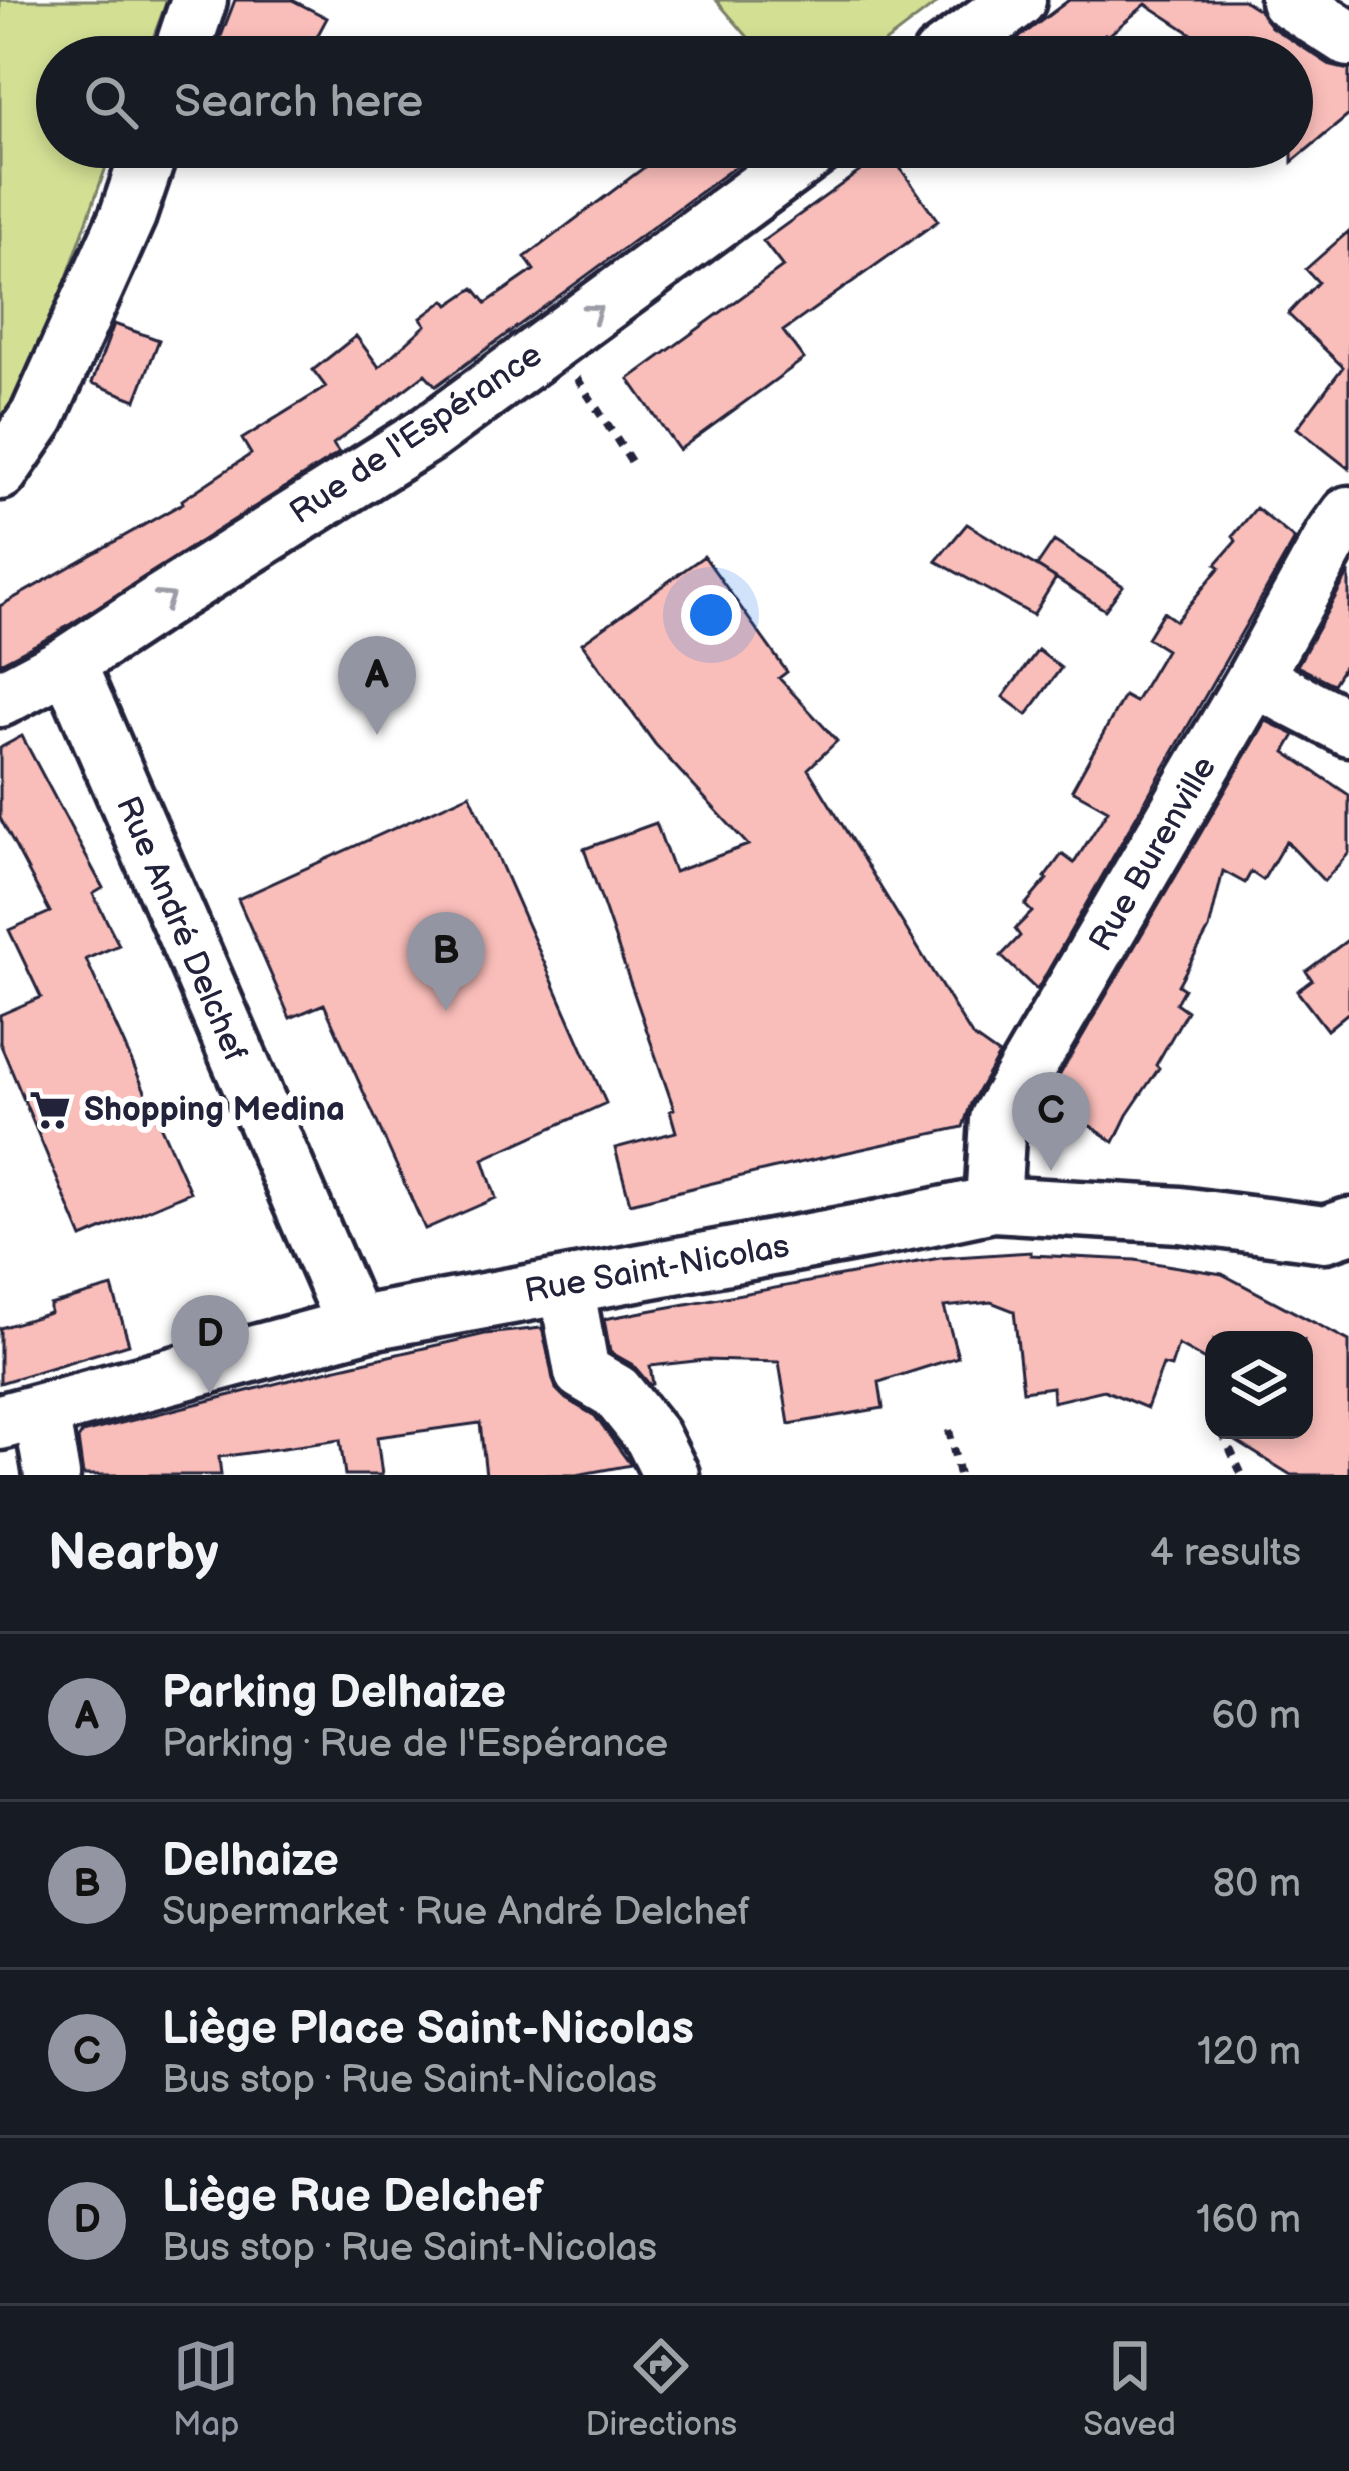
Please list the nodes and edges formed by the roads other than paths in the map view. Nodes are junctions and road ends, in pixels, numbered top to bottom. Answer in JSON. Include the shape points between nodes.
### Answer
{"nodes":[{"id":1,"x":199,"y":0,"type":"edge"},
{"id":2,"x":1018,"y":0,"type":"edge"},
{"id":3,"x":1288,"y":0,"type":"edge"},
{"id":4,"x":187,"y":36,"type":"edge"},
{"id":5,"x":969,"y":36,"type":"edge"},
{"id":6,"x":1349,"y":39,"type":"edge"},
{"id":7,"x":144,"y":168,"type":"edge"},
{"id":8,"x":789,"y":168,"type":"edge"},
{"id":9,"x":0,"y":472,"type":"edge"},
{"id":10,"x":1344,"y":531,"type":"edge"},
{"id":11,"x":68,"y":663,"type":"junction"},
{"id":12,"x":1254,"y":679,"type":"junction"},
{"id":13,"x":0,"y":699,"type":"edge"},
{"id":14,"x":1349,"y":728,"type":"edge"},
{"id":15,"x":993,"y":1204,"type":"junction"},
{"id":16,"x":1341,"y":1238,"type":"edge"},
{"id":17,"x":566,"y":1286,"type":"junction"},
{"id":18,"x":354,"y":1325,"type":"junction"},
{"id":19,"x":18,"y":1417,"type":"edge"},
{"id":20,"x":52,"y":1475,"type":"edge"},
{"id":21,"x":670,"y":1475,"type":"edge"}],
"edges":[{"from":1,"to":4,"type":"street"},
{"from":2,"to":5,"type":"street"},
{"from":3,"to":6,"type":"street"},
{"from":7,"to":9,"type":"street","via":[[38,416]]},
{"from":11,"to":8,"type":"street","name":"Rue de l'Espérance","one_way":true,"via":[[428,434]]},
{"from":10,"to":12,"type":"street","name":"Rue Burenville"},
{"from":11,"to":13,"type":"street","name":"Rue de l'Espérance"},
{"from":11,"to":18,"type":"street","name":"Rue André Delchef"},
{"from":12,"to":14,"type":"street"},
{"from":12,"to":15,"type":"street","name":"Rue Burenville","via":[[998,1119]]},
{"from":15,"to":16,"type":"street","name":"Rue Saint-Nicolas","via":[[1180,1215]]},
{"from":15,"to":17,"type":"street","name":"Rue Saint-Nicolas"},
{"from":17,"to":18,"type":"street","name":"Rue Saint-Nicolas"},
{"from":17,"to":21,"type":"street","via":[[582,1372],[616,1392]]},
{"from":18,"to":19,"type":"street","name":"Rue Saint-Nicolas"},
{"from":19,"to":20,"type":"street"}]}
